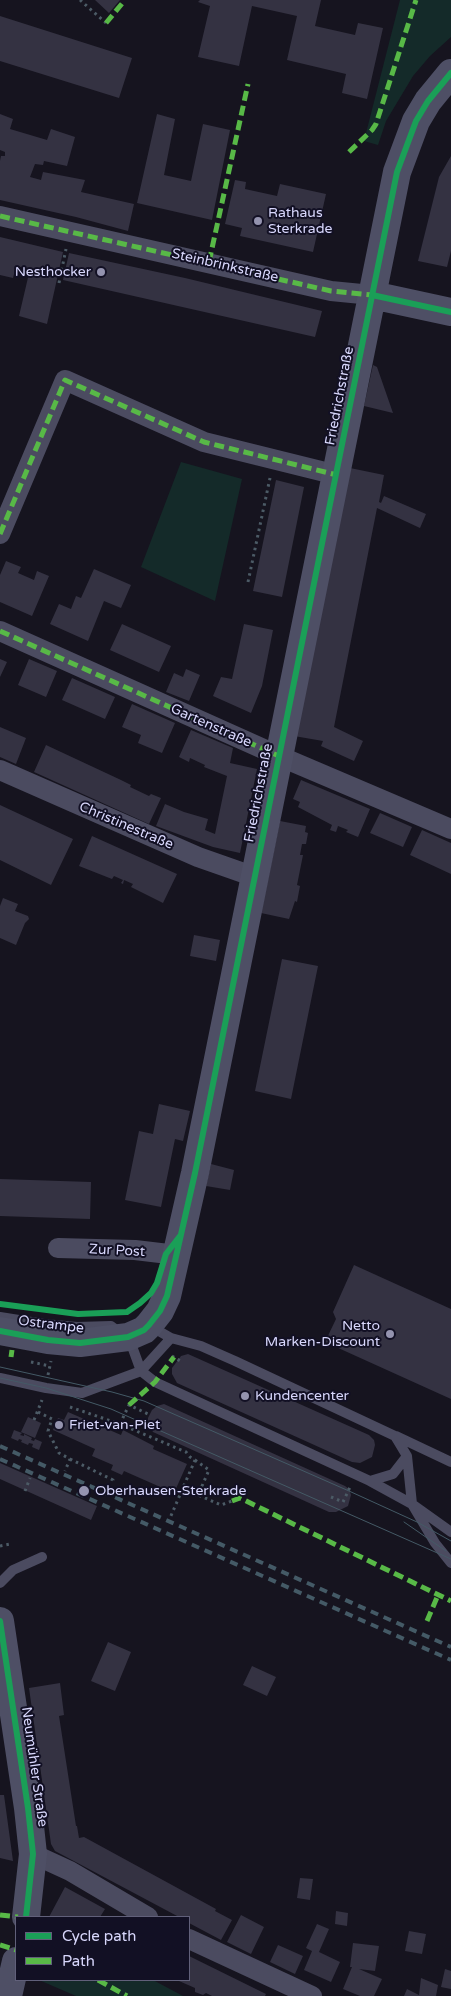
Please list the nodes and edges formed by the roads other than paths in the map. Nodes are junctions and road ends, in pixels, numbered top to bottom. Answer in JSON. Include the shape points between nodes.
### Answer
{"nodes":[{"id":1,"x":451,"y":73,"type":"edge"},
{"id":2,"x":0,"y":216,"type":"edge"},
{"id":3,"x":372,"y":295,"type":"junction"},
{"id":4,"x":451,"y":312,"type":"edge"},
{"id":5,"x":337,"y":475,"type":"junction"},
{"id":6,"x":0,"y":534,"type":"edge"},
{"id":7,"x":0,"y":630,"type":"edge"},
{"id":8,"x":279,"y":756,"type":"junction"},
{"id":9,"x":0,"y":770,"type":"edge"},
{"id":10,"x":451,"y":829,"type":"edge"},
{"id":11,"x":255,"y":877,"type":"junction"},
{"id":12,"x":58,"y":1248,"type":"dead end"},
{"id":13,"x":177,"y":1255,"type":"junction"},
{"id":14,"x":0,"y":1317,"type":"edge"},
{"id":15,"x":0,"y":1331,"type":"edge"},
{"id":16,"x":149,"y":1334,"type":"junction"},
{"id":17,"x":141,"y":1370,"type":"junction"},
{"id":18,"x":0,"y":1378,"type":"edge"},
{"id":19,"x":395,"y":1436,"type":"junction"},
{"id":20,"x":407,"y":1456,"type":"junction"},
{"id":21,"x":451,"y":1462,"type":"edge"},
{"id":22,"x":370,"y":1481,"type":"junction"},
{"id":23,"x":412,"y":1504,"type":"junction"},
{"id":24,"x":451,"y":1532,"type":"edge"},
{"id":25,"x":42,"y":1557,"type":"dead end"},
{"id":26,"x":451,"y":1563,"type":"edge"},
{"id":27,"x":0,"y":1582,"type":"edge"},
{"id":28,"x":0,"y":1621,"type":"edge"},
{"id":29,"x":33,"y":1854,"type":"junction"},
{"id":30,"x":26,"y":1916,"type":"edge"},
{"id":31,"x":146,"y":1916,"type":"edge"},
{"id":32,"x":190,"y":1939,"type":"edge"},
{"id":33,"x":15,"y":1965,"type":"edge"},
{"id":34,"x":8,"y":1996,"type":"edge"},
{"id":35,"x":312,"y":1996,"type":"edge"}],
"edges":[{"from":1,"to":3,"type":"main road","name":"Friedrichstraße","via":[[428,101],[408,140],[397,172]]},
{"from":2,"to":3,"type":"street","name":"Steinbrinkstraße","via":[[331,291]]},
{"from":3,"to":4,"type":"main road","name":"Steinbrinkstraße"},
{"from":3,"to":5,"type":"main road","name":"Friedrichstraße"},
{"from":5,"to":6,"type":"street","via":[[204,442],[65,380]]},
{"from":5,"to":8,"type":"main road","name":"Friedrichstraße"},
{"from":7,"to":8,"type":"street","name":"Gartenstraße"},
{"from":8,"to":10,"type":"street","name":"Gartenstraße"},
{"from":8,"to":11,"type":"main road","name":"Friedrichstraße"},
{"from":9,"to":11,"type":"street","name":"Christinestraße","via":[[198,857]]},
{"from":11,"to":13,"type":"main road","name":"Friedrichstraße"},
{"from":12,"to":13,"type":"street","name":"Zur Post","via":[[135,1250]]},
{"from":13,"to":16,"type":"main road","name":"Friedrichstraße","via":[[167,1296]]},
{"from":14,"to":16,"type":"lane","via":[[77,1327],[111,1326]]},
{"from":15,"to":16,"type":"main road","name":"Ostrampe","via":[[80,1343]]},
{"from":16,"to":17,"type":"lane"},
{"from":16,"to":17,"type":"lane"},
{"from":16,"to":19,"type":"lane","via":[[200,1346]]},
{"from":17,"to":18,"type":"lane","via":[[82,1393]]},
{"from":17,"to":22,"type":"lane","via":[[155,1382]]},
{"from":19,"to":20,"type":"lane"},
{"from":19,"to":21,"type":"lane"},
{"from":20,"to":22,"type":"lane","via":[[393,1474]]},
{"from":20,"to":23,"type":"lane"},
{"from":22,"to":23,"type":"lane"},
{"from":23,"to":24,"type":"lane"},
{"from":23,"to":26,"type":"lane"},
{"from":25,"to":27,"type":"lane","via":[[13,1570]]},
{"from":28,"to":29,"type":"main road","name":"Neumühler Straße"},
{"from":29,"to":30,"type":"main road","name":"Neumühler Straße"},
{"from":29,"to":31,"type":"street","via":[[70,1871]]},
{"from":32,"to":35,"type":"street"},
{"from":33,"to":34,"type":"main road"}]}
